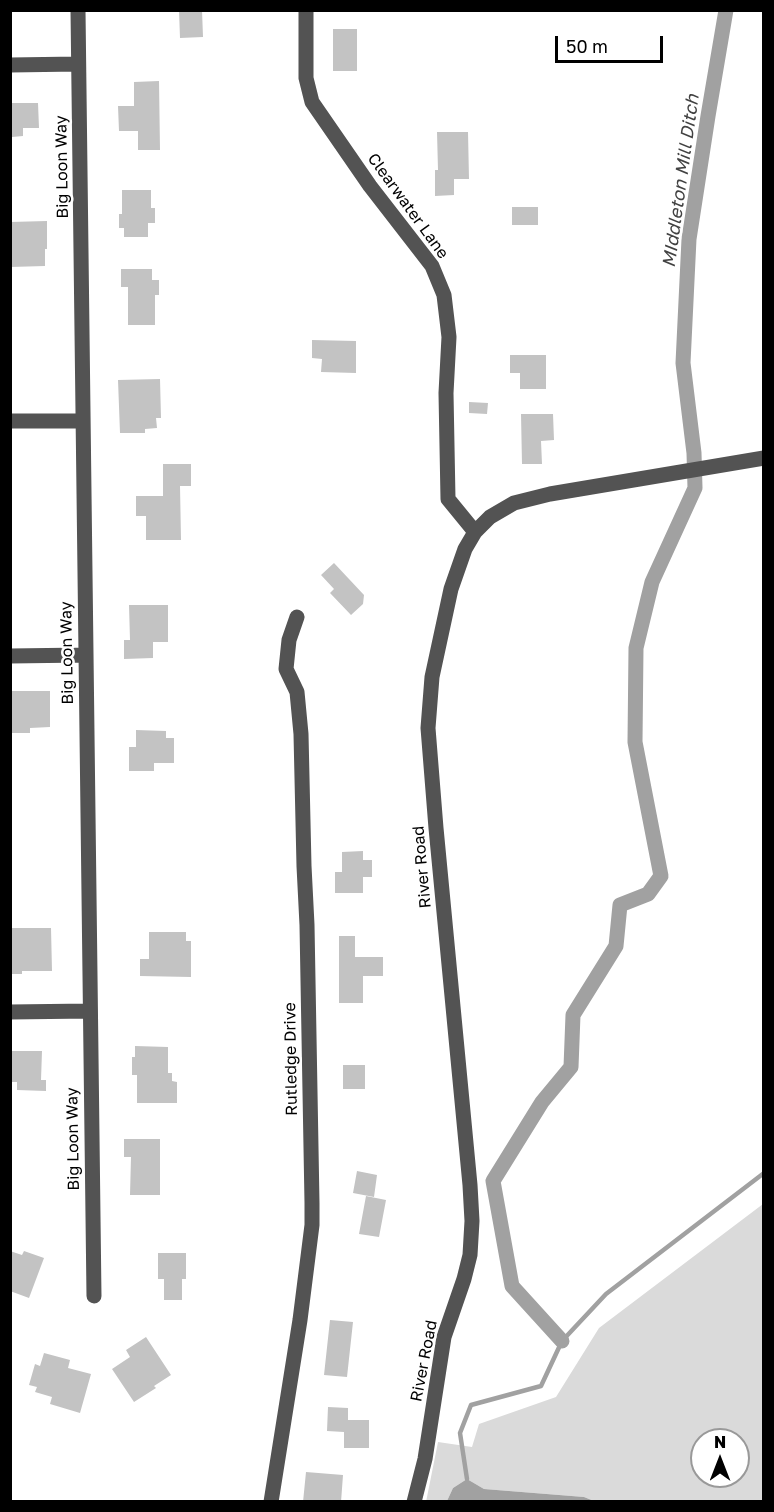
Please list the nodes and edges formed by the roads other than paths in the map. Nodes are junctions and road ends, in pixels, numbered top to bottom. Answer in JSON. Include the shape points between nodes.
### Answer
{"nodes":[{"id":1,"x":78,"y":10,"type":"edge"},
{"id":2,"x":306,"y":10,"type":"edge"},
{"id":3,"x":78,"y":64,"type":"junction"},
{"id":4,"x":10,"y":65,"type":"edge"},
{"id":5,"x":10,"y":421,"type":"edge"},
{"id":6,"x":82,"y":421,"type":"junction"},
{"id":7,"x":764,"y":458,"type":"edge"},
{"id":8,"x":475,"y":532,"type":"junction"},
{"id":9,"x":297,"y":617,"type":"dead end"},
{"id":10,"x":10,"y":656,"type":"edge"},
{"id":11,"x":85,"y":656,"type":"junction"},
{"id":12,"x":89,"y":1011,"type":"junction"},
{"id":13,"x":10,"y":1012,"type":"edge"},
{"id":14,"x":94,"y":1296,"type":"dead end"},
{"id":15,"x":271,"y":1502,"type":"edge"},
{"id":16,"x":414,"y":1502,"type":"edge"}],
"edges":[{"from":1,"to":3,"type":"street","name":"Big Loon Way"},
{"from":2,"to":8,"type":"street","name":"Clearwater Lane","via":[[306,78],[312,102],[432,266],[444,295],[449,337],[448,499]]},
{"from":3,"to":4,"type":"street"},
{"from":3,"to":6,"type":"street","name":"Big Loon Way"},
{"from":5,"to":6,"type":"street"},
{"from":6,"to":11,"type":"street","name":"Big Loon Way"},
{"from":7,"to":8,"type":"street","name":"River Road","via":[[514,503],[490,517]]},
{"from":8,"to":16,"type":"street","name":"River Road","via":[[451,589],[432,677],[428,728],[470,1185],[470,1255],[444,1337]]},
{"from":9,"to":15,"type":"street","name":"Rutledge Drive","via":[[288,640],[286,669],[297,692],[301,734],[312,1225]]},
{"from":10,"to":11,"type":"street"},
{"from":11,"to":12,"type":"street","name":"Big Loon Way"},
{"from":12,"to":13,"type":"street"},
{"from":12,"to":14,"type":"street","name":"Big Loon Way"}]}
